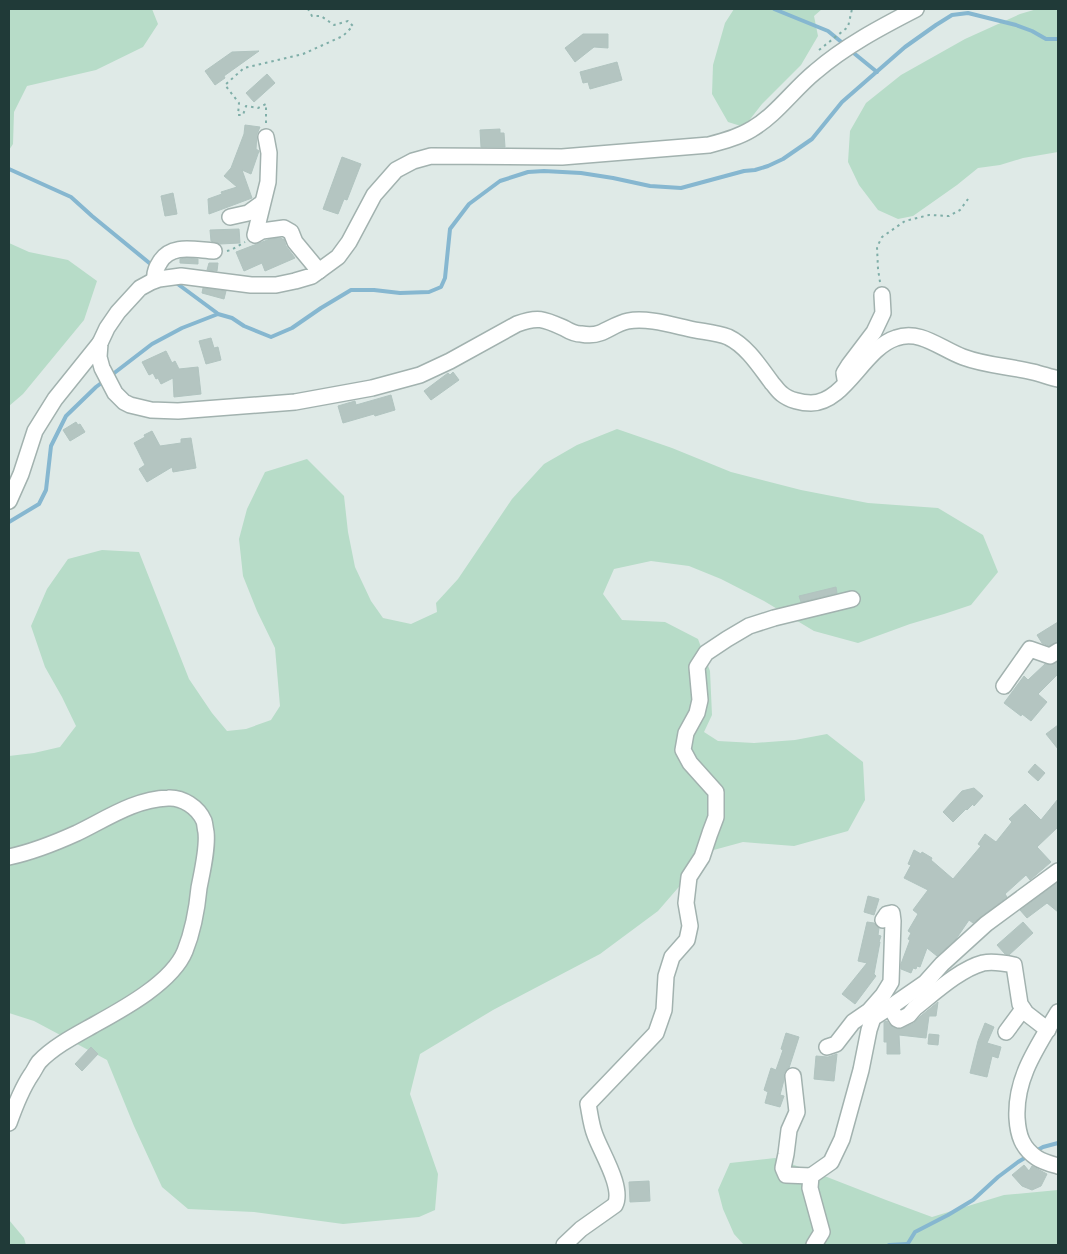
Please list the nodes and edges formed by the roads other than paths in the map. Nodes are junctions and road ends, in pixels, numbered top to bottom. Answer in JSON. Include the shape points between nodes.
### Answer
{"nodes":[{"id":1,"x":916,"y":9,"type":"edge"},
{"id":2,"x":266,"y":137,"type":"road end"},
{"id":3,"x":262,"y":203,"type":"junction"},
{"id":4,"x":230,"y":217,"type":"dead end"},
{"id":5,"x":214,"y":251,"type":"road end"},
{"id":6,"x":319,"y":272,"type":"junction"},
{"id":7,"x":157,"y":274,"type":"junction"},
{"id":8,"x":882,"y":295,"type":"road end"},
{"id":9,"x":100,"y":343,"type":"junction"},
{"id":10,"x":1058,"y":379,"type":"edge"},
{"id":11,"x":846,"y":383,"type":"junction"},
{"id":12,"x":9,"y":501,"type":"edge"},
{"id":13,"x":852,"y":599,"type":"dead end"},
{"id":14,"x":1058,"y":651,"type":"edge"},
{"id":15,"x":1004,"y":686,"type":"dead end"},
{"id":16,"x":9,"y":857,"type":"edge"},
{"id":17,"x":1058,"y":871,"type":"edge"},
{"id":18,"x":883,"y":920,"type":"dead end"},
{"id":19,"x":890,"y":1007,"type":"junction"},
{"id":20,"x":1023,"y":1009,"type":"junction"},
{"id":21,"x":871,"y":1015,"type":"junction"},
{"id":22,"x":1054,"y":1022,"type":"edge"},
{"id":23,"x":1006,"y":1032,"type":"dead end"},
{"id":24,"x":827,"y":1047,"type":"dead end"},
{"id":25,"x":793,"y":1076,"type":"dead end"},
{"id":26,"x":9,"y":1123,"type":"edge"},
{"id":27,"x":1058,"y":1166,"type":"edge"},
{"id":28,"x":811,"y":1176,"type":"junction"},
{"id":29,"x":564,"y":1245,"type":"edge"},
{"id":30,"x":814,"y":1245,"type":"edge"}],
"edges":[{"from":1,"to":6,"type":"street","via":[[865,36],[832,59],[754,128],[730,140],[710,145],[562,157],[431,156],[413,161],[396,170],[374,195],[349,242],[338,257]]},
{"from":2,"to":3,"type":"street","via":[[268,182]]},
{"from":3,"to":4,"type":"street","via":[[248,213]]},
{"from":3,"to":6,"type":"street","via":[[255,235],[284,228],[291,232]]},
{"from":5,"to":7,"type":"street","via":[[178,249],[170,252],[163,257]]},
{"from":6,"to":7,"type":"street","via":[[295,282],[276,285]]},
{"from":7,"to":9,"type":"street","via":[[118,312]]},
{"from":8,"to":11,"type":"street","via":[[883,313],[874,332],[848,365],[844,373]]},
{"from":9,"to":11,"type":"street","via":[[102,368],[115,393],[130,405],[151,410],[295,402],[372,388],[420,375],[517,324],[536,318],[580,334],[598,334],[620,323],[644,320],[728,337],[753,358],[782,394],[798,401],[822,401]]},
{"from":9,"to":12,"type":"street","via":[[55,399],[35,430]]},
{"from":10,"to":11,"type":"street","via":[[962,357],[925,338],[910,336],[887,342]]},
{"from":13,"to":29,"type":"street","via":[[749,626],[706,653],[697,667],[700,700],[683,750],[690,763],[716,792],[716,818],[702,857],[689,877],[686,903],[690,926],[687,940],[672,957],[666,976],[664,1010],[656,1032],[588,1104],[594,1133],[615,1183],[618,1200]]},
{"from":14,"to":15,"type":"street","via":[[1050,656],[1030,648]]},
{"from":16,"to":26,"type":"street","via":[[74,834],[151,799],[171,797],[195,808],[204,820],[207,838],[196,913],[185,952],[176,966],[139,998],[74,1036],[38,1063],[25,1084]]},
{"from":17,"to":19,"type":"street","via":[[986,924],[925,983]]},
{"from":18,"to":21,"type":"street","via":[[892,913],[892,982]]},
{"from":19,"to":20,"type":"street","via":[[899,1020],[968,969],[983,963],[999,962],[1014,964]]},
{"from":19,"to":21,"type":"street"},
{"from":20,"to":22,"type":"street","via":[[1026,1014]]},
{"from":20,"to":23,"type":"street"},
{"from":21,"to":24,"type":"street","via":[[854,1022],[836,1044]]},
{"from":21,"to":28,"type":"street","via":[[861,1070],[842,1140],[831,1162]]},
{"from":22,"to":27,"type":"street","via":[[1026,1069],[1016,1106],[1020,1138],[1032,1154]]},
{"from":25,"to":28,"type":"street","via":[[797,1112],[789,1130],[783,1168],[786,1176]]},
{"from":28,"to":30,"type":"street","via":[[810,1188],[822,1232]]}]}
